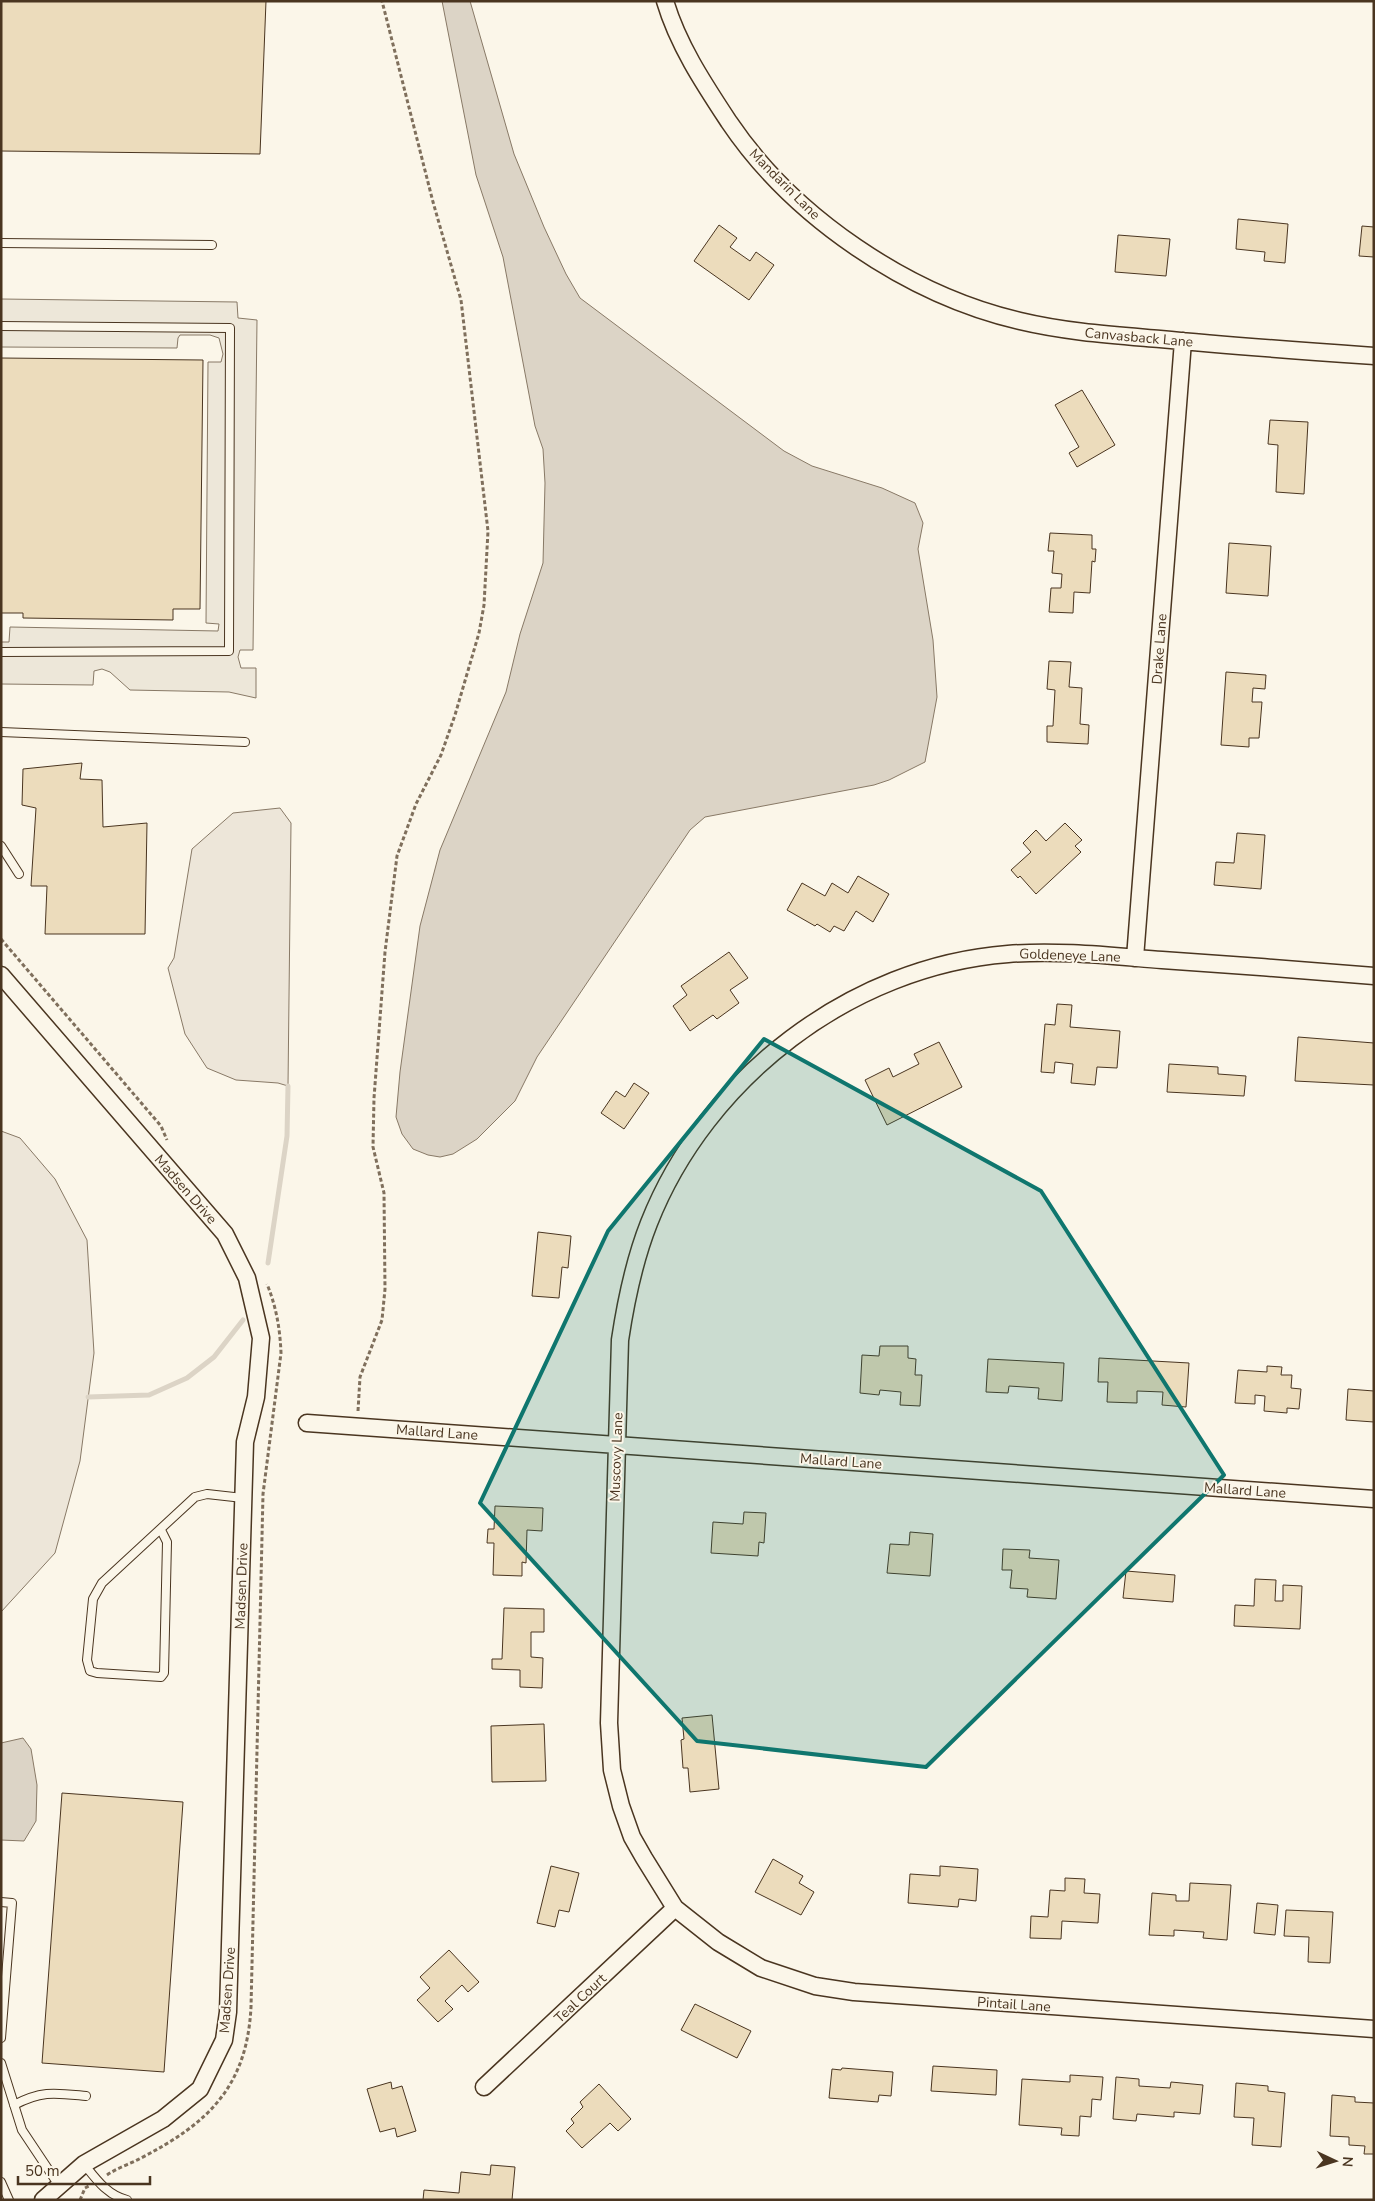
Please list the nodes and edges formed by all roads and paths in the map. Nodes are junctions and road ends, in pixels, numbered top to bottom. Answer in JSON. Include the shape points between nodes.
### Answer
{"nodes":[{"id":1,"x":382,"y":1,"type":"edge"},
{"id":2,"x":665,"y":1,"type":"edge"},
{"id":3,"x":1,"y":243,"type":"edge"},
{"id":4,"x":212,"y":244,"type":"dead end"},
{"id":5,"x":913,"y":281,"type":"joint"},
{"id":6,"x":1,"y":326,"type":"edge"},
{"id":7,"x":1183,"y":341,"type":"junction"},
{"id":8,"x":1374,"y":356,"type":"edge"},
{"id":9,"x":1,"y":652,"type":"edge"},
{"id":10,"x":1,"y":732,"type":"edge"},
{"id":11,"x":245,"y":742,"type":"dead end"},
{"id":12,"x":1,"y":846,"type":"edge"},
{"id":13,"x":19,"y":874,"type":"dead end"},
{"id":14,"x":1,"y":939,"type":"edge"},
{"id":15,"x":1135,"y":958,"type":"junction"},
{"id":16,"x":1,"y":975,"type":"edge"},
{"id":17,"x":1374,"y":976,"type":"edge"},
{"id":18,"x":785,"y":1042,"type":"joint"},
{"id":19,"x":170,"y":1146,"type":"dead end"},
{"id":20,"x":265,"y":1279,"type":"dead end"},
{"id":21,"x":308,"y":1423,"type":"dead end"},
{"id":22,"x":358,"y":1427,"type":"junction"},
{"id":23,"x":616,"y":1445,"type":"junction"},
{"id":24,"x":244,"y":1498,"type":"junction"},
{"id":25,"x":1374,"y":1499,"type":"edge"},
{"id":26,"x":160,"y":1530,"type":"junction"},
{"id":27,"x":1,"y":1902,"type":"edge"},
{"id":28,"x":676,"y":1908,"type":"junction"},
{"id":29,"x":1374,"y":2029,"type":"edge"},
{"id":30,"x":1,"y":2038,"type":"edge"},
{"id":31,"x":1,"y":2063,"type":"edge"},
{"id":32,"x":484,"y":2087,"type":"dead end"},
{"id":33,"x":86,"y":2096,"type":"dead end"},
{"id":34,"x":14,"y":2105,"type":"junction"},
{"id":35,"x":84,"y":2164,"type":"junction"},
{"id":36,"x":98,"y":2180,"type":"junction"},
{"id":37,"x":1,"y":2182,"type":"edge"},
{"id":38,"x":58,"y":2184,"type":"junction"},
{"id":39,"x":9,"y":2200,"type":"edge"},
{"id":40,"x":43,"y":2200,"type":"edge"},
{"id":41,"x":80,"y":2200,"type":"edge"},
{"id":42,"x":127,"y":2200,"type":"edge"}],
"edges":[{"from":1,"to":22,"type":"path","via":[[461,300],[488,531],[484,605],[479,633],[456,715],[416,804],[397,856],[385,952],[373,1148],[384,1192],[385,1289],[382,1320],[360,1376]]},
{"from":2,"to":5,"type":"street","name":"Mandarin Lane","via":[[701,80],[760,164],[833,231]]},
{"from":3,"to":4,"type":"lane"},
{"from":5,"to":7,"type":"street","name":"Canvasback Lane","via":[[971,306],[1018,321],[1074,331]]},
{"from":6,"to":9,"type":"lane","via":[[230,328],[230,338],[229,651]]},
{"from":7,"to":8,"type":"street","name":"Canvasback Lane"},
{"from":7,"to":15,"type":"street","name":"Drake Lane"},
{"from":10,"to":11,"type":"lane"},
{"from":12,"to":13,"type":"lane"},
{"from":14,"to":19,"type":"path","via":[[161,1126]]},
{"from":15,"to":17,"type":"street","name":"Goldeneye Lane"},
{"from":15,"to":18,"type":"street","name":"Goldeneye Lane","via":[[1050,952],[1006,954],[951,963],[907,976],[855,998]]},
{"from":16,"to":24,"type":"street","name":"Madsen Drive","via":[[225,1234],[248,1278],[261,1338],[256,1397],[245,1442]]},
{"from":18,"to":23,"type":"street","name":"Muscovy Lane","via":[[739,1084],[698,1132],[669,1180],[648,1224],[631,1278],[620,1340]]},
{"from":20,"to":36,"type":"path","via":[[276,1310],[280,1353],[263,1494],[248,2039],[235,2077],[203,2118],[142,2158]]},
{"from":21,"to":22,"type":"street","name":"Mallard Lane"},
{"from":22,"to":23,"type":"street","name":"Mallard Lane"},
{"from":23,"to":25,"type":"street","name":"Mallard Lane"},
{"from":23,"to":28,"type":"street","name":"Muscovy Lane","via":[[609,1723],[612,1770],[632,1837]]},
{"from":24,"to":26,"type":"lane","via":[[207,1494],[195,1497]]},
{"from":24,"to":35,"type":"street","name":"Madsen Drive","via":[[228,2012],[224,2040],[200,2089],[163,2119]]},
{"from":26,"to":26,"type":"lane","via":[[167,1542],[164,1673],[160,1677],[90,1670],[93,1599],[97,1589]]},
{"from":27,"to":30,"type":"lane","via":[[12,1903]]},
{"from":28,"to":29,"type":"street","name":"Pintail Lane","via":[[718,1942],[761,1968],[815,1986],[854,1992]]},
{"from":28,"to":32,"type":"street","name":"Teal Court"},
{"from":31,"to":34,"type":"lane"},
{"from":33,"to":34,"type":"lane","via":[[46,2093]]},
{"from":34,"to":38,"type":"lane","via":[[22,2130]]},
{"from":35,"to":36,"type":"lane"},
{"from":35,"to":38,"type":"street","name":"Madsen Drive"},
{"from":36,"to":41,"type":"path","via":[[85,2188]]},
{"from":36,"to":42,"type":"lane","via":[[119,2198]]},
{"from":37,"to":39,"type":"lane"},
{"from":38,"to":40,"type":"street","name":"Madsen Drive"}]}
